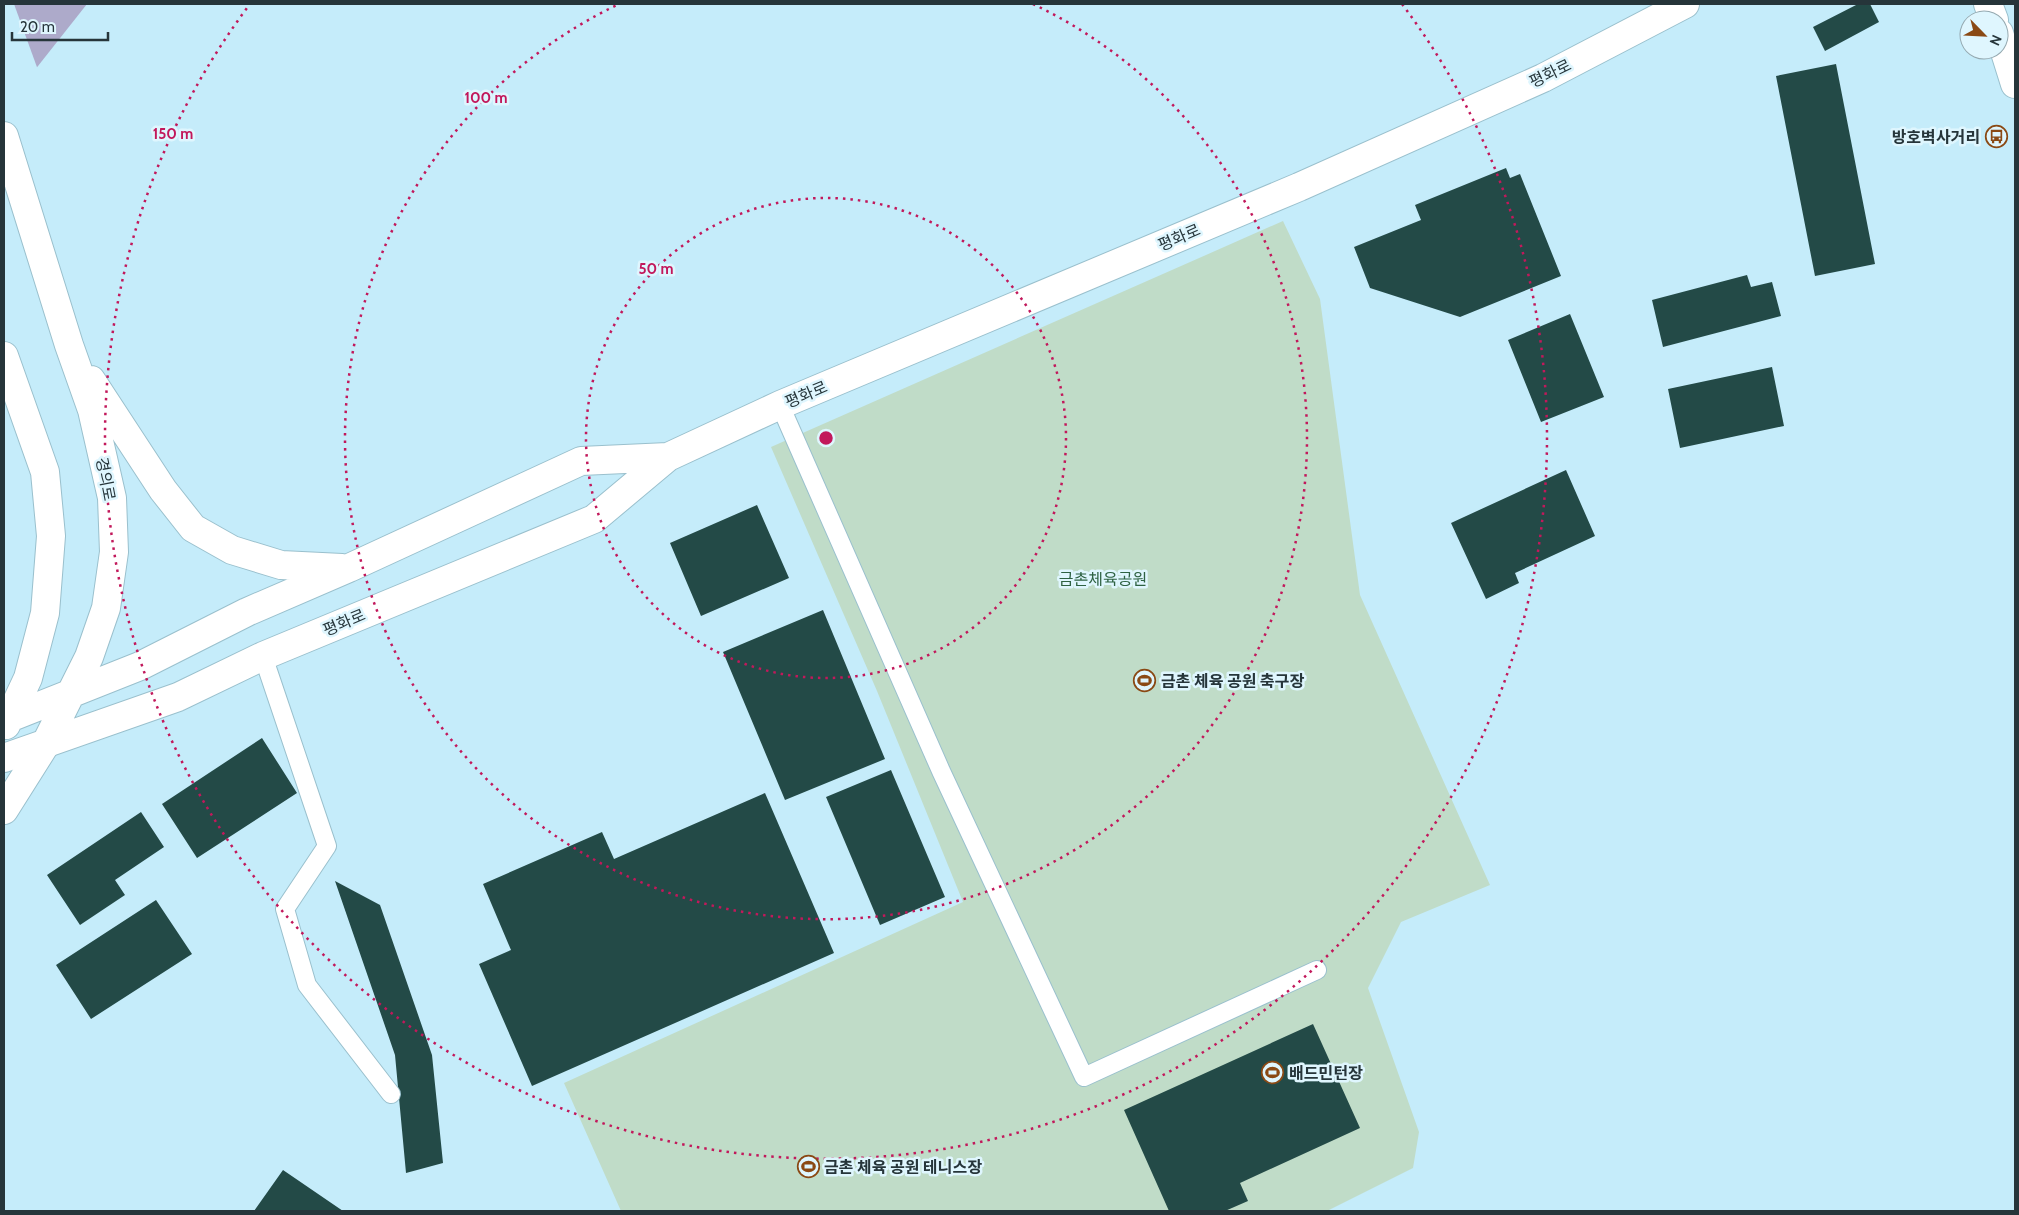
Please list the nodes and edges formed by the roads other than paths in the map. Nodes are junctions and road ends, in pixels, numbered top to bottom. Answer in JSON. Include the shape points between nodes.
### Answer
{"nodes":[{"id":1,"x":1685,"y":4,"type":"edge"},
{"id":2,"x":2007,"y":60,"type":"edge"},
{"id":3,"x":2015,"y":84,"type":"edge"},
{"id":4,"x":4,"y":136,"type":"edge"},
{"id":5,"x":69,"y":345,"type":"junction"},
{"id":6,"x":4,"y":356,"type":"edge"},
{"id":7,"x":780,"y":405,"type":"junction"},
{"id":8,"x":668,"y":457,"type":"junction"},
{"id":9,"x":349,"y":568,"type":"junction"},
{"id":10,"x":263,"y":656,"type":"junction"},
{"id":11,"x":71,"y":693,"type":"junction"},
{"id":12,"x":5,"y":722,"type":"edge"},
{"id":13,"x":45,"y":745,"type":"junction"},
{"id":14,"x":4,"y":758,"type":"edge"},
{"id":15,"x":4,"y":810,"type":"edge"},
{"id":16,"x":1317,"y":970,"type":"dead end"},
{"id":17,"x":391,"y":1094,"type":"dead end"}],
"edges":[{"from":1,"to":7,"type":"main road","name":"평화로","via":[[1542,78],[1308,183]]},
{"from":2,"to":3,"type":"main road"},
{"from":4,"to":5,"type":"main road","name":"경의로"},
{"from":5,"to":9,"type":"main road","via":[[163,490],[193,528],[232,550],[281,564]]},
{"from":5,"to":11,"type":"main road","name":"경의로","via":[[92,410],[112,498],[114,552],[106,608],[89,657]]},
{"from":6,"to":12,"type":"main road","via":[[45,472],[51,536],[44,613],[28,678]]},
{"from":7,"to":8,"type":"main road","name":"평화로"},
{"from":7,"to":16,"type":"lane","via":[[945,780],[1084,1077]]},
{"from":8,"to":9,"type":"main road","name":"평화로","via":[[580,461]]},
{"from":8,"to":10,"type":"main road","name":"평화로","via":[[594,519]]},
{"from":9,"to":11,"type":"main road","name":"평화로","via":[[247,612],[140,666]]},
{"from":10,"to":13,"type":"main road","name":"평화로","via":[[178,697]]},
{"from":10,"to":17,"type":"lane","via":[[327,846],[285,909],[307,985]]},
{"from":11,"to":12,"type":"main road","name":"평화로"},
{"from":11,"to":13,"type":"main road","name":"경의로"},
{"from":13,"to":14,"type":"main road","name":"평화로"},
{"from":13,"to":15,"type":"main road","name":"경의로"}]}
